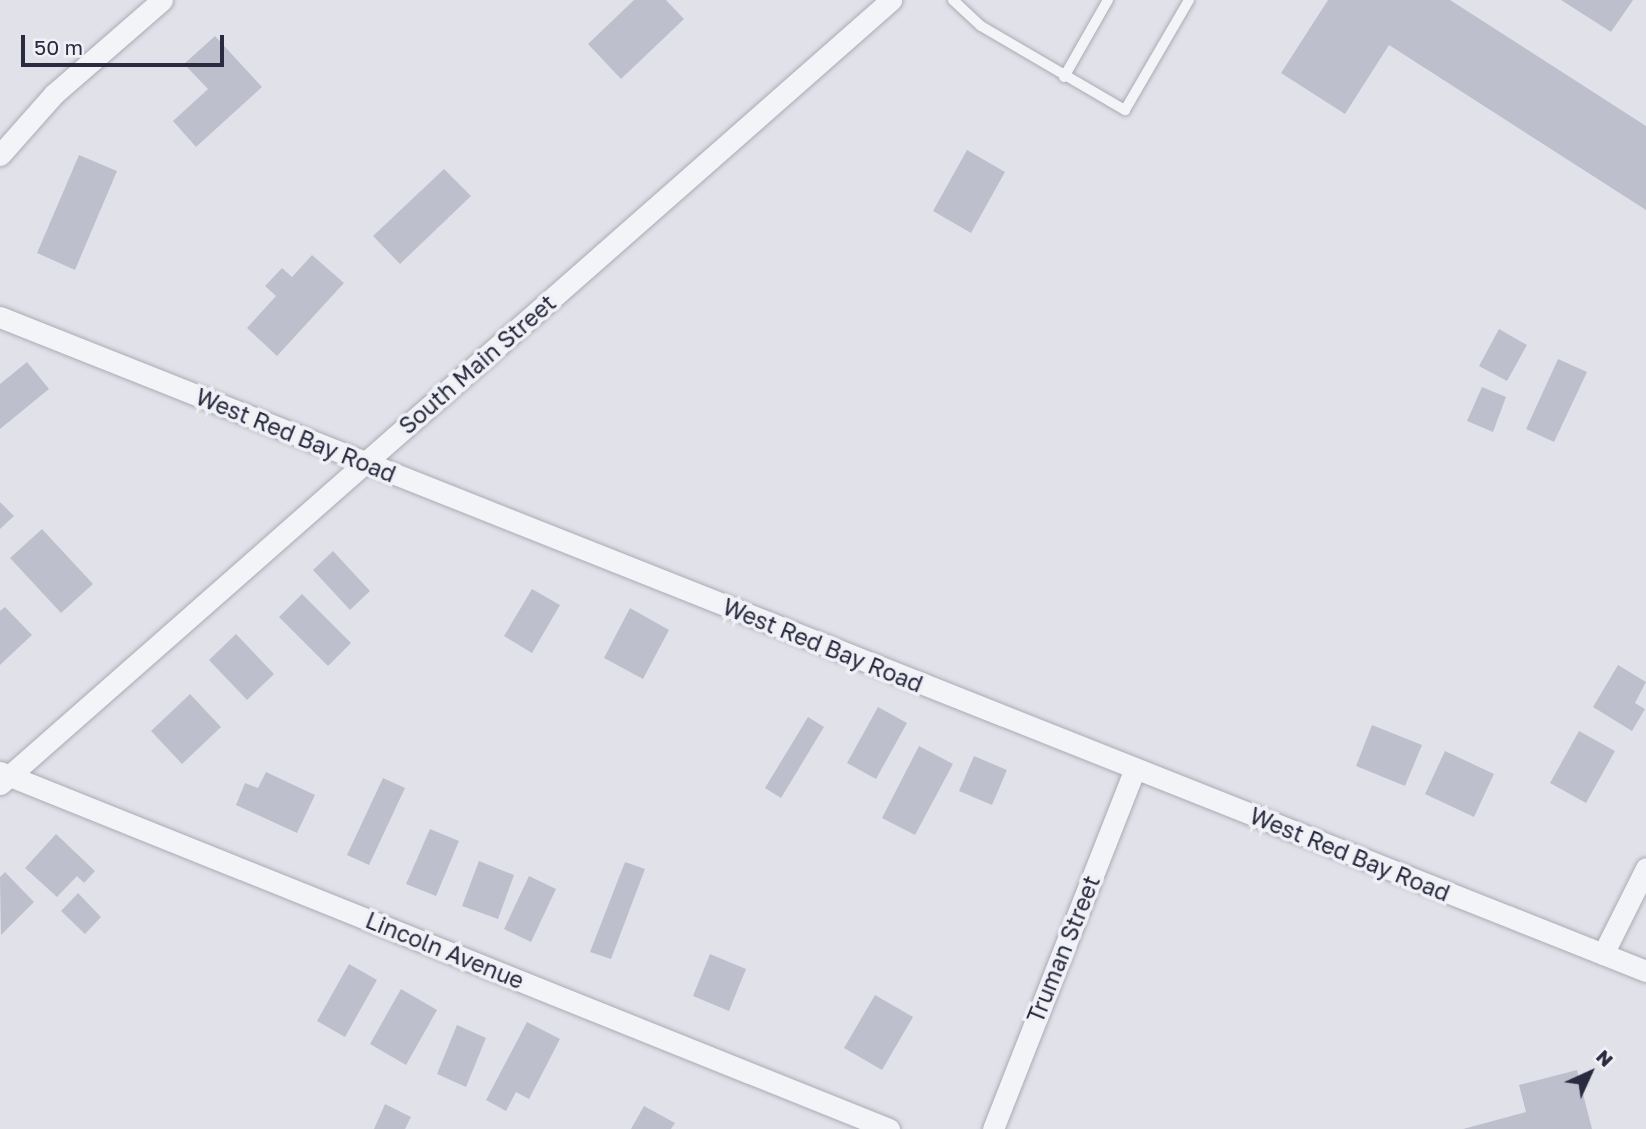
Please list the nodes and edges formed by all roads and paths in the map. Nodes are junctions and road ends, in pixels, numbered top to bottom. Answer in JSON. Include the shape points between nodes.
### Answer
{"nodes":[{"id":1,"x":162,"y":0,"type":"edge"},
{"id":2,"x":891,"y":0,"type":"edge"},
{"id":3,"x":953,"y":0,"type":"edge"},
{"id":4,"x":1108,"y":0,"type":"edge"},
{"id":5,"x":1189,"y":0,"type":"edge"},
{"id":6,"x":1064,"y":77,"type":"junction"},
{"id":7,"x":0,"y":155,"type":"edge"},
{"id":8,"x":0,"y":317,"type":"edge"},
{"id":9,"x":365,"y":463,"type":"junction"},
{"id":10,"x":1135,"y":769,"type":"junction"},
{"id":11,"x":3,"y":777,"type":"edge"},
{"id":12,"x":1646,"y":868,"type":"edge"},
{"id":13,"x":1603,"y":954,"type":"junction"},
{"id":14,"x":1646,"y":971,"type":"edge"},
{"id":15,"x":889,"y":1129,"type":"edge"},
{"id":16,"x":993,"y":1129,"type":"edge"}],
"edges":[{"from":1,"to":7,"type":"street","via":[[54,94]]},
{"from":2,"to":9,"type":"street","name":"South Main Street"},
{"from":3,"to":6,"type":"lane","via":[[981,26]]},
{"from":4,"to":6,"type":"lane"},
{"from":5,"to":6,"type":"lane","via":[[1125,110]]},
{"from":8,"to":9,"type":"street","name":"West Red Bay Road"},
{"from":9,"to":10,"type":"street","name":"West Red Bay Road"},
{"from":9,"to":11,"type":"street","name":"South Main Street"},
{"from":10,"to":13,"type":"street","name":"West Red Bay Road"},
{"from":10,"to":16,"type":"street","name":"Truman Street"},
{"from":11,"to":15,"type":"street","name":"Lincoln Avenue"},
{"from":12,"to":13,"type":"street"},
{"from":13,"to":14,"type":"street","name":"West Red Bay Road"}]}
